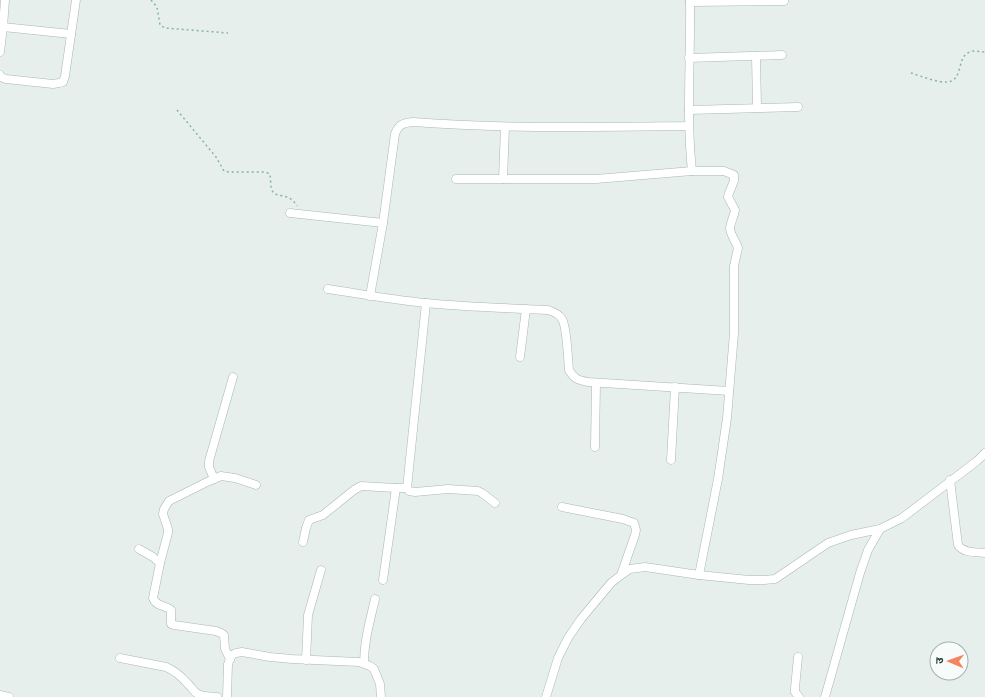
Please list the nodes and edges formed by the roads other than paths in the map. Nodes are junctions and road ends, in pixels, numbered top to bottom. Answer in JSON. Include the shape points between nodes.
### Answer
{"nodes":[{"id":1,"x":5,"y":0,"type":"edge"},
{"id":2,"x":76,"y":0,"type":"edge"},
{"id":3,"x":690,"y":1,"type":"edge"},
{"id":4,"x":784,"y":1,"type":"edge"},
{"id":5,"x":3,"y":27,"type":"junction"},
{"id":6,"x":71,"y":34,"type":"junction"},
{"id":7,"x":0,"y":52,"type":"edge"},
{"id":8,"x":782,"y":55,"type":"dead end"},
{"id":9,"x":756,"y":56,"type":"junction"},
{"id":10,"x":689,"y":58,"type":"junction"},
{"id":11,"x":0,"y":75,"type":"edge"},
{"id":12,"x":757,"y":108,"type":"junction"},
{"id":13,"x":798,"y":108,"type":"dead end"},
{"id":14,"x":689,"y":110,"type":"junction"},
{"id":15,"x":689,"y":126,"type":"junction"},
{"id":16,"x":505,"y":127,"type":"junction"},
{"id":17,"x":692,"y":171,"type":"junction"},
{"id":18,"x":456,"y":179,"type":"dead end"},
{"id":19,"x":502,"y":179,"type":"junction"},
{"id":20,"x":290,"y":213,"type":"dead end"},
{"id":21,"x":383,"y":223,"type":"junction"},
{"id":22,"x":328,"y":289,"type":"dead end"},
{"id":23,"x":370,"y":296,"type":"junction"},
{"id":24,"x":426,"y":303,"type":"junction"},
{"id":25,"x":526,"y":309,"type":"junction"},
{"id":26,"x":520,"y":357,"type":"dead end"},
{"id":27,"x":233,"y":377,"type":"dead end"},
{"id":28,"x":596,"y":383,"type":"junction"},
{"id":29,"x":674,"y":387,"type":"junction"},
{"id":30,"x":729,"y":391,"type":"junction"},
{"id":31,"x":595,"y":447,"type":"dead end"},
{"id":32,"x":985,"y":453,"type":"edge"},
{"id":33,"x":671,"y":460,"type":"dead end"},
{"id":34,"x":214,"y":479,"type":"junction"},
{"id":35,"x":950,"y":480,"type":"junction"},
{"id":36,"x":256,"y":485,"type":"dead end"},
{"id":37,"x":396,"y":488,"type":"junction"},
{"id":38,"x":408,"y":488,"type":"junction"},
{"id":39,"x":495,"y":503,"type":"dead end"},
{"id":40,"x":562,"y":507,"type":"dead end"},
{"id":41,"x":880,"y":528,"type":"junction"},
{"id":42,"x":303,"y":542,"type":"dead end"},
{"id":43,"x":139,"y":549,"type":"dead end"},
{"id":44,"x":985,"y":553,"type":"edge"},
{"id":45,"x":160,"y":563,"type":"junction"},
{"id":46,"x":321,"y":570,"type":"dead end"},
{"id":47,"x":621,"y":575,"type":"junction"},
{"id":48,"x":699,"y":575,"type":"junction"},
{"id":49,"x":383,"y":580,"type":"dead end"},
{"id":50,"x":375,"y":599,"type":"dead end"},
{"id":51,"x":798,"y":657,"type":"dead end"},
{"id":52,"x":120,"y":658,"type":"dead end"},
{"id":53,"x":230,"y":659,"type":"junction"},
{"id":54,"x":306,"y":660,"type":"junction"},
{"id":55,"x":364,"y":664,"type":"junction"},
{"id":56,"x":0,"y":695,"type":"edge"},
{"id":57,"x":9,"y":697,"type":"edge"},
{"id":58,"x":217,"y":697,"type":"edge"},
{"id":59,"x":227,"y":697,"type":"edge"},
{"id":60,"x":382,"y":697,"type":"edge"},
{"id":61,"x":546,"y":697,"type":"edge"},
{"id":62,"x":799,"y":697,"type":"edge"},
{"id":63,"x":825,"y":697,"type":"edge"}],
"edges":[{"from":1,"to":5,"type":"street"},
{"from":2,"to":6,"type":"street"},
{"from":3,"to":4,"type":"street"},
{"from":3,"to":10,"type":"street"},
{"from":5,"to":6,"type":"street"},
{"from":5,"to":7,"type":"street"},
{"from":6,"to":11,"type":"street","via":[[63,82],[53,84],[6,79]]},
{"from":8,"to":9,"type":"street"},
{"from":9,"to":10,"type":"street"},
{"from":9,"to":12,"type":"street"},
{"from":10,"to":14,"type":"street"},
{"from":12,"to":13,"type":"street"},
{"from":12,"to":14,"type":"street"},
{"from":14,"to":15,"type":"street"},
{"from":15,"to":16,"type":"street"},
{"from":15,"to":17,"type":"street"},
{"from":16,"to":19,"type":"street"},
{"from":16,"to":21,"type":"street","via":[[413,122],[402,124],[395,134]]},
{"from":17,"to":19,"type":"street","via":[[596,179]]},
{"from":17,"to":30,"type":"street","via":[[724,172],[734,176],[728,197],[735,210],[730,230],[738,248],[734,266],[734,333]]},
{"from":18,"to":19,"type":"street"},
{"from":20,"to":21,"type":"street"},
{"from":21,"to":23,"type":"street"},
{"from":22,"to":23,"type":"street"},
{"from":23,"to":24,"type":"street"},
{"from":24,"to":25,"type":"street"},
{"from":24,"to":38,"type":"street"},
{"from":25,"to":26,"type":"street"},
{"from":25,"to":28,"type":"street","via":[[548,310],[561,318],[569,370],[580,380]]},
{"from":27,"to":34,"type":"street","via":[[209,461]]},
{"from":28,"to":29,"type":"street"},
{"from":28,"to":31,"type":"street"},
{"from":29,"to":30,"type":"street"},
{"from":29,"to":33,"type":"street"},
{"from":30,"to":48,"type":"street","via":[[719,472]]},
{"from":32,"to":35,"type":"street"},
{"from":34,"to":36,"type":"street","via":[[221,476],[229,477]]},
{"from":34,"to":45,"type":"street","via":[[169,501],[166,505],[163,514],[168,533]]},
{"from":35,"to":41,"type":"street","via":[[902,518]]},
{"from":35,"to":44,"type":"street","via":[[958,545],[960,549]]},
{"from":37,"to":38,"type":"street"},
{"from":37,"to":42,"type":"street","via":[[362,486],[354,490],[324,515],[309,520]]},
{"from":37,"to":49,"type":"street"},
{"from":38,"to":39,"type":"street","via":[[409,491],[415,492],[448,489],[478,491]]},
{"from":40,"to":47,"type":"street","via":[[634,523],[635,535]]},
{"from":41,"to":48,"type":"street","via":[[828,544],[775,579],[749,580]]},
{"from":41,"to":63,"type":"street","via":[[868,550],[860,573]]},
{"from":43,"to":45,"type":"street"},
{"from":45,"to":53,"type":"street","via":[[153,598],[156,604],[171,610],[171,624],[216,631],[224,635],[225,649]]},
{"from":46,"to":54,"type":"street","via":[[308,616]]},
{"from":47,"to":48,"type":"street","via":[[630,569],[645,567]]},
{"from":47,"to":61,"type":"street","via":[[611,583],[568,638],[558,658]]},
{"from":50,"to":55,"type":"street","via":[[365,640]]},
{"from":51,"to":62,"type":"street","via":[[795,692]]},
{"from":52,"to":58,"type":"street","via":[[166,667],[179,674],[198,694]]},
{"from":53,"to":54,"type":"street","via":[[232,655],[242,652]]},
{"from":53,"to":59,"type":"street"},
{"from":54,"to":55,"type":"street"},
{"from":55,"to":60,"type":"street","via":[[374,669]]},
{"from":56,"to":57,"type":"street"}]}
